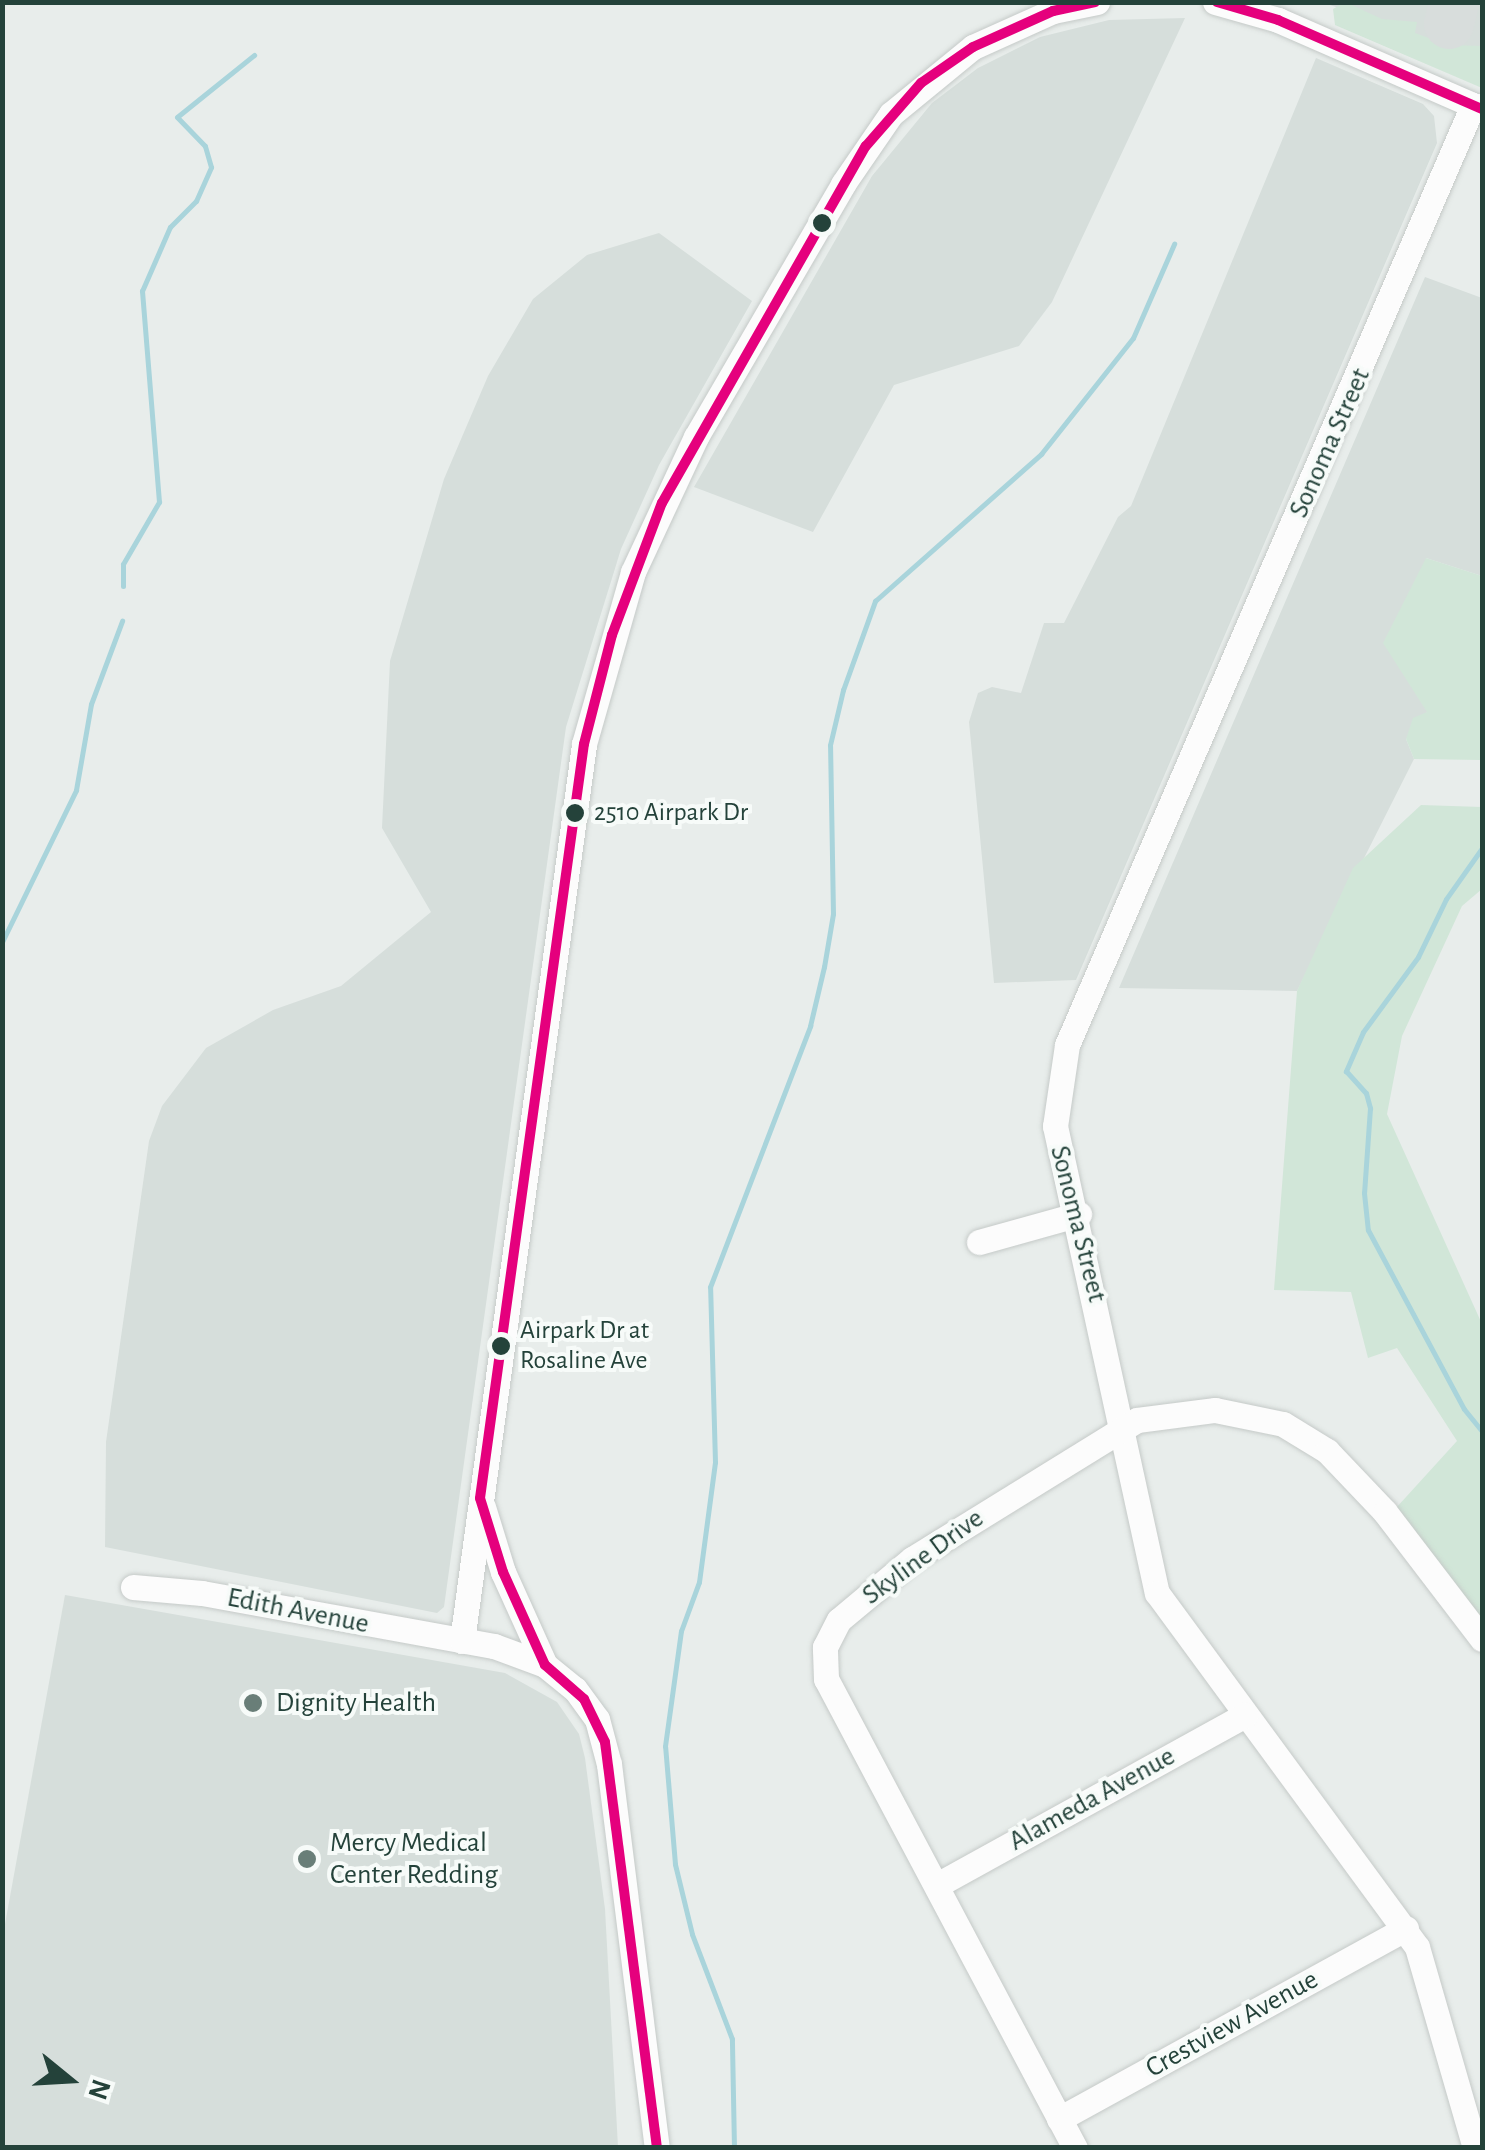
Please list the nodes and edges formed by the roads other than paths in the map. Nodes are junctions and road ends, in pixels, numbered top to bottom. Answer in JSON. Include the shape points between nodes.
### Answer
{"nodes":[{"id":1,"x":1097,"y":2,"type":"edge"},
{"id":2,"x":1215,"y":2,"type":"edge"},
{"id":3,"x":1478,"y":107,"type":"edge"},
{"id":4,"x":1079,"y":1214,"type":"junction"},
{"id":5,"x":978,"y":1242,"type":"dead end"},
{"id":6,"x":1123,"y":1429,"type":"junction"},
{"id":7,"x":480,"y":1498,"type":"junction"},
{"id":8,"x":133,"y":1587,"type":"dead end"},
{"id":9,"x":1482,"y":1639,"type":"edge"},
{"id":10,"x":462,"y":1640,"type":"junction"},
{"id":11,"x":545,"y":1665,"type":"junction"},
{"id":12,"x":1245,"y":1715,"type":"junction"},
{"id":13,"x":940,"y":1884,"type":"junction"},
{"id":14,"x":1406,"y":1928,"type":"junction"},
{"id":15,"x":1059,"y":2119,"type":"junction"},
{"id":16,"x":657,"y":2148,"type":"edge"},
{"id":17,"x":1075,"y":2148,"type":"edge"},
{"id":18,"x":1475,"y":2148,"type":"edge"}],
"edges":[{"from":1,"to":7,"type":"street","via":[[1052,12],[973,47],[891,114],[696,437],[633,572],[584,744]]},
{"from":2,"to":3,"type":"street","via":[[1278,20]]},
{"from":3,"to":4,"type":"street","name":"Sonoma Street","via":[[1067,1045],[1055,1126]]},
{"from":4,"to":5,"type":"street"},
{"from":4,"to":6,"type":"street","name":"Sonoma Street"},
{"from":6,"to":9,"type":"street","name":"Skyline Drive","via":[[1137,1420],[1215,1410],[1269,1419],[1304,1434],[1365,1488]]},
{"from":6,"to":12,"type":"street","name":"Sonoma Street","via":[[1157,1594]]},
{"from":6,"to":13,"type":"street","name":"Skyline Drive","via":[[912,1559],[828,1636],[826,1678]]},
{"from":7,"to":10,"type":"street"},
{"from":7,"to":11,"type":"street","via":[[503,1572]]},
{"from":8,"to":10,"type":"street","name":"Edith Avenue","via":[[202,1593]]},
{"from":10,"to":11,"type":"street","name":"Edith Avenue"},
{"from":11,"to":16,"type":"street","via":[[584,1698],[605,1742]]},
{"from":12,"to":13,"type":"street","name":"Alameda Avenue"},
{"from":12,"to":14,"type":"street","name":"Sonoma Street"},
{"from":13,"to":15,"type":"street","name":"Skyline Drive"},
{"from":14,"to":15,"type":"street","name":"Crestview Avenue"},
{"from":14,"to":18,"type":"street","name":"Sonoma Street","via":[[1428,1973]]},
{"from":15,"to":17,"type":"street","name":"Skyline Drive"}]}
